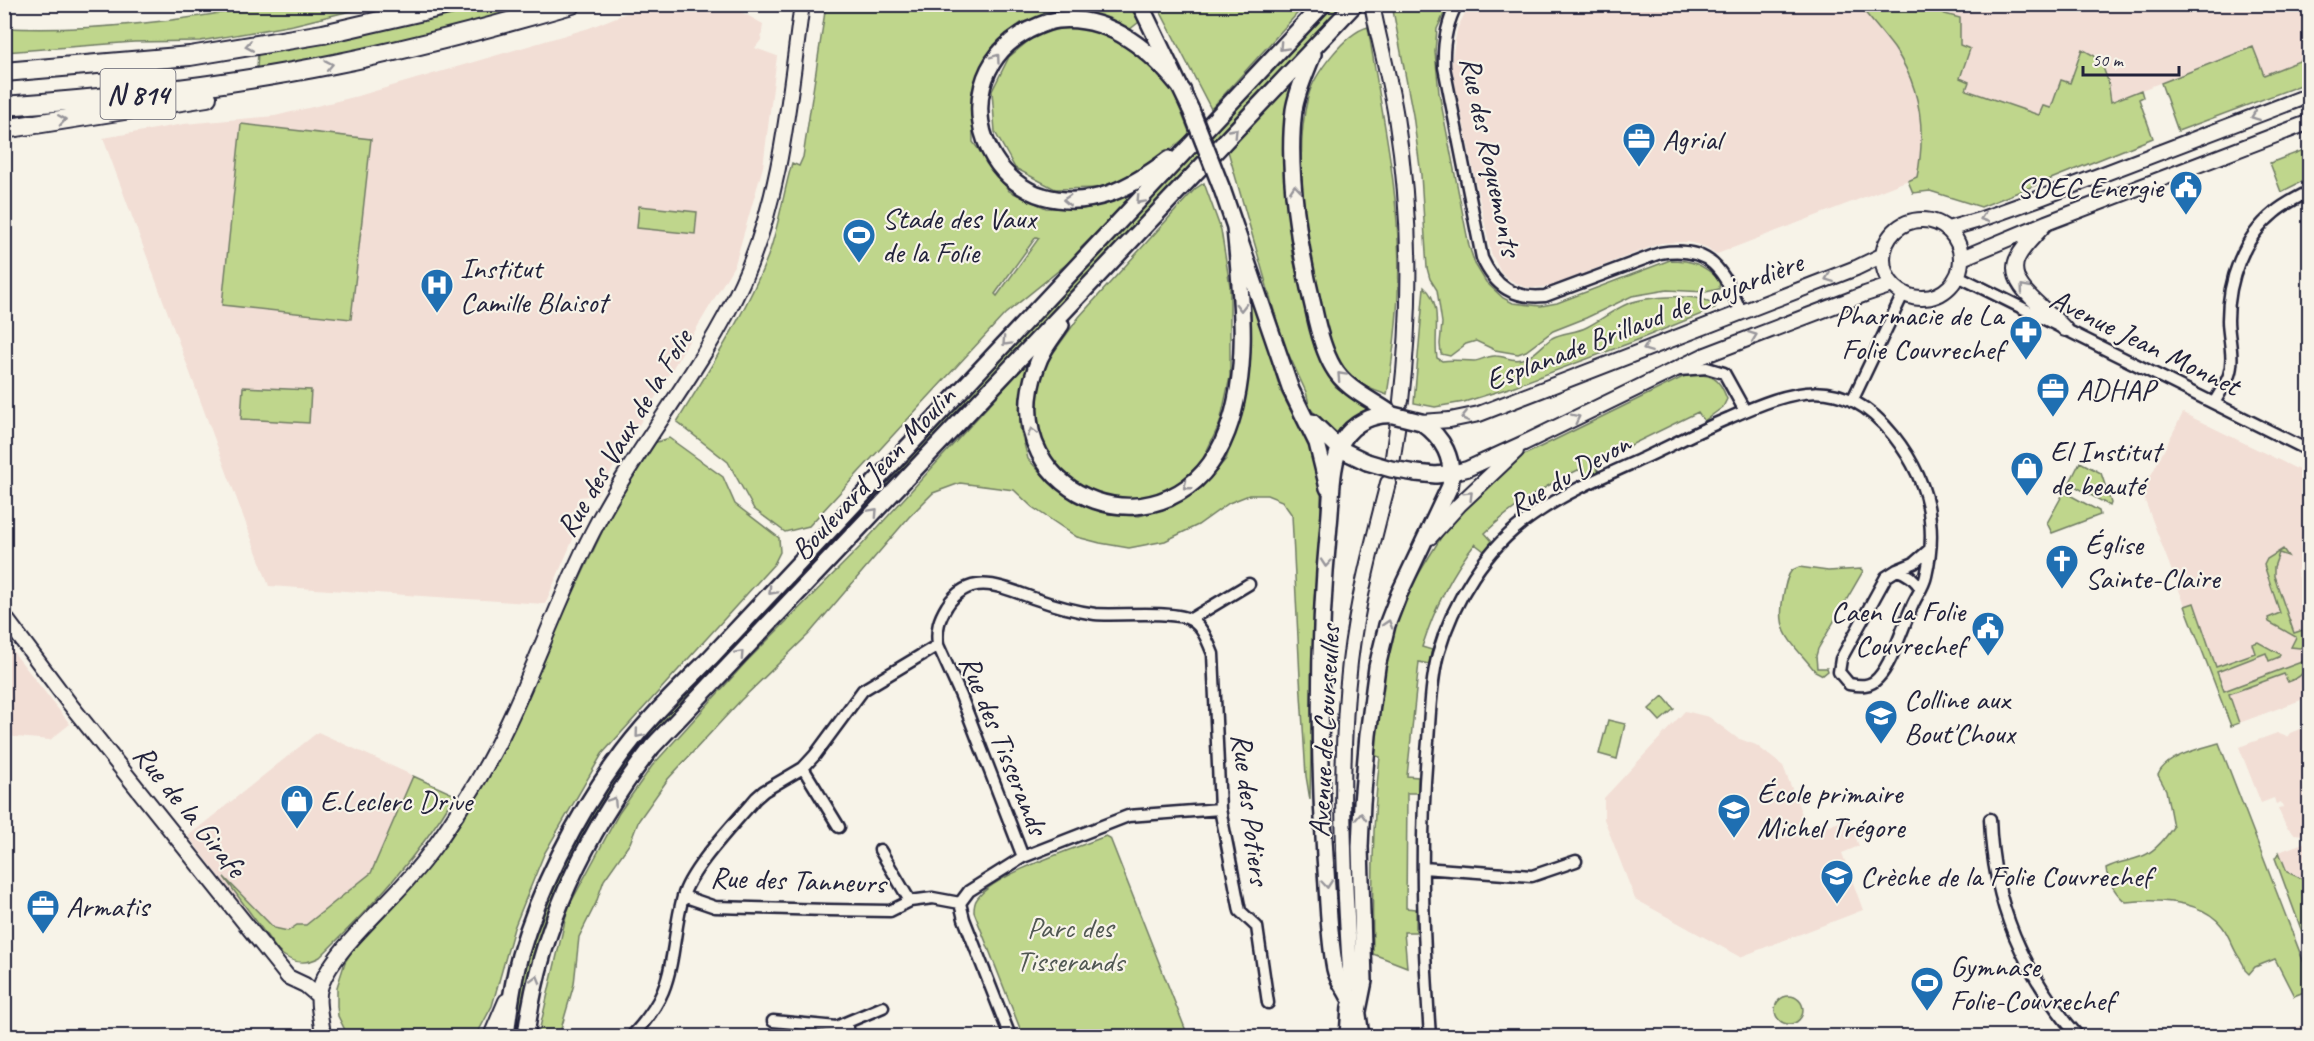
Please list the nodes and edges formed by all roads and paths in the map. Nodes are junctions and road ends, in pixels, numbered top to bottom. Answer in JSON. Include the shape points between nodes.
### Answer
{"nodes":[{"id":1,"x":453,"y":4,"type":"edge"},
{"id":2,"x":572,"y":4,"type":"edge"},
{"id":3,"x":802,"y":4,"type":"edge"},
{"id":4,"x":1140,"y":4,"type":"edge"},
{"id":5,"x":1323,"y":4,"type":"edge"},
{"id":6,"x":1372,"y":4,"type":"edge"},
{"id":7,"x":1457,"y":4,"type":"edge"},
{"id":8,"x":1354,"y":6,"type":"edge"},
{"id":9,"x":1315,"y":48,"type":"junction"},
{"id":10,"x":4,"y":60,"type":"edge"},
{"id":11,"x":116,"y":63,"type":"junction"},
{"id":12,"x":4,"y":72,"type":"edge"},
{"id":13,"x":271,"y":76,"type":"junction"},
{"id":14,"x":1184,"y":91,"type":"junction"},
{"id":15,"x":2310,"y":95,"type":"edge"},
{"id":16,"x":4,"y":106,"type":"edge"},
{"id":17,"x":2310,"y":122,"type":"edge"},
{"id":18,"x":1209,"y":127,"type":"junction"},
{"id":19,"x":4,"y":129,"type":"edge"},
{"id":20,"x":2310,"y":191,"type":"edge"},
{"id":21,"x":2046,"y":223,"type":"junction"},
{"id":22,"x":1235,"y":228,"type":"junction"},
{"id":23,"x":1948,"y":229,"type":"junction"},
{"id":24,"x":1883,"y":255,"type":"junction"},
{"id":25,"x":1962,"y":258,"type":"junction"},
{"id":26,"x":1958,"y":276,"type":"junction"},
{"id":27,"x":1898,"y":290,"type":"junction"},
{"id":28,"x":1083,"y":291,"type":"junction"},
{"id":29,"x":1741,"y":312,"type":"junction"},
{"id":30,"x":2065,"y":329,"type":"junction"},
{"id":31,"x":1670,"y":371,"type":"junction"},
{"id":32,"x":1852,"y":401,"type":"junction"},
{"id":33,"x":2214,"y":403,"type":"junction"},
{"id":34,"x":1745,"y":411,"type":"junction"},
{"id":35,"x":1393,"y":413,"type":"junction"},
{"id":36,"x":1304,"y":415,"type":"junction"},
{"id":37,"x":1426,"y":423,"type":"junction"},
{"id":38,"x":1524,"y":443,"type":"junction"},
{"id":39,"x":1340,"y":449,"type":"junction"},
{"id":40,"x":2310,"y":451,"type":"edge"},
{"id":41,"x":1392,"y":464,"type":"dead end"},
{"id":42,"x":1452,"y":473,"type":"junction"},
{"id":43,"x":1388,"y":483,"type":"dead end"},
{"id":44,"x":1331,"y":505,"type":"junction"},
{"id":45,"x":1929,"y":550,"type":"junction"},
{"id":46,"x":1418,"y":555,"type":"junction"},
{"id":47,"x":1897,"y":570,"type":"junction"},
{"id":48,"x":1249,"y":584,"type":"dead end"},
{"id":49,"x":1921,"y":589,"type":"junction"},
{"id":50,"x":4,"y":616,"type":"edge"},
{"id":51,"x":1191,"y":619,"type":"junction"},
{"id":52,"x":938,"y":645,"type":"junction"},
{"id":53,"x":803,"y":768,"type":"junction"},
{"id":54,"x":1220,"y":809,"type":"junction"},
{"id":55,"x":1990,"y":819,"type":"dead end"},
{"id":56,"x":839,"y":827,"type":"dead end"},
{"id":57,"x":880,"y":850,"type":"dead end"},
{"id":58,"x":1023,"y":857,"type":"junction"},
{"id":59,"x":1576,"y":861,"type":"dead end"},
{"id":60,"x":1423,"y":868,"type":"junction"},
{"id":61,"x":683,"y":896,"type":"junction"},
{"id":62,"x":910,"y":901,"type":"junction"},
{"id":63,"x":960,"y":903,"type":"junction"},
{"id":64,"x":520,"y":956,"type":"junction"},
{"id":65,"x":1350,"y":991,"type":"junction"},
{"id":66,"x":318,"y":996,"type":"junction"},
{"id":67,"x":1268,"y":1004,"type":"dead end"},
{"id":68,"x":883,"y":1007,"type":"dead end"},
{"id":69,"x":1358,"y":1011,"type":"junction"},
{"id":70,"x":773,"y":1021,"type":"dead end"},
{"id":71,"x":845,"y":1023,"type":"junction"},
{"id":72,"x":323,"y":1036,"type":"edge"},
{"id":73,"x":491,"y":1036,"type":"edge"},
{"id":74,"x":506,"y":1036,"type":"edge"},
{"id":75,"x":526,"y":1036,"type":"edge"},
{"id":76,"x":633,"y":1036,"type":"edge"},
{"id":77,"x":851,"y":1036,"type":"edge"},
{"id":78,"x":1008,"y":1036,"type":"edge"},
{"id":79,"x":1348,"y":1036,"type":"edge"},
{"id":80,"x":1361,"y":1036,"type":"edge"},
{"id":81,"x":1430,"y":1036,"type":"edge"},
{"id":82,"x":2078,"y":1036,"type":"edge"}],
"edges":[{"from":1,"to":11,"type":"highway","number":"N 814","one_way":true,"via":[[312,36],[190,56]]},
{"from":13,"to":2,"type":"highway","number":"N 814","one_way":true,"via":[[460,36]]},
{"from":3,"to":66,"type":"street","name":"Rue des Vaux de la Folie","via":[[774,187],[742,284],[724,320],[627,469],[591,534],[491,757],[466,799],[412,876],[348,945],[326,975]]},
{"from":4,"to":14,"type":"main road"},
{"from":5,"to":18,"type":"main road","one_way":true},
{"from":6,"to":35,"type":"street","via":[[1396,117],[1409,231],[1409,313]]},
{"from":7,"to":29,"type":"street","name":"Rue des Roquemonts","via":[[1446,31],[1444,67],[1482,258],[1488,271],[1512,294],[1537,297],[1678,250],[1715,264]]},
{"from":8,"to":9,"type":"main road","name":"Boulevard Jean Moulin"},
{"from":28,"to":9,"type":"main road","name":"Boulevard Jean Moulin","one_way":true},
{"from":35,"to":9,"type":"main road","one_way":true,"via":[[1358,392],[1333,368],[1307,282],[1292,141],[1298,93]]},
{"from":10,"to":11,"type":"highway"},
{"from":11,"to":12,"type":"highway","number":"N 814"},
{"from":13,"to":16,"type":"highway","number":"N 814","via":[[86,100]]},
{"from":19,"to":13,"type":"highway","one_way":true,"via":[[251,90]]},
{"from":18,"to":14,"type":"main road","one_way":true,"via":[[1143,179],[1107,194],[1071,201],[1036,194],[1017,183],[1000,168],[981,131],[980,98],[990,66],[1011,39],[1057,20],[1091,23],[1122,34],[1151,55]]},
{"from":14,"to":22,"type":"main road","bridge":true},
{"from":15,"to":23,"type":"street","one_way":true},
{"from":17,"to":21,"type":"street"},
{"from":18,"to":64,"type":"main road","one_way":true,"via":[[637,736],[575,826],[551,873]]},
{"from":20,"to":33,"type":"street","via":[[2272,214],[2241,257],[2230,294],[2232,360],[2229,375]]},
{"from":21,"to":25,"type":"street"},
{"from":30,"to":21,"type":"street","one_way":true,"via":[[2022,289],[2016,276],[2017,258]]},
{"from":22,"to":28,"type":"main road","one_way":true,"via":[[1241,292],[1241,370],[1232,416],[1212,462],[1182,491],[1157,502],[1115,507],[1082,495],[1050,470],[1032,433],[1028,413],[1035,369]]},
{"from":22,"to":36,"type":"main road","via":[[1291,390]]},
{"from":23,"to":24,"type":"street","via":[[1931,221],[1909,222],[1891,234]]},
{"from":23,"to":25,"type":"street"},
{"from":24,"to":27,"type":"street","via":[[1885,272]]},
{"from":24,"to":29,"type":"street","name":"Esplanade Brillaud de Laujardière","one_way":true},
{"from":25,"to":26,"type":"street"},
{"from":26,"to":27,"type":"street","via":[[1935,297],[1924,299]]},
{"from":26,"to":30,"type":"street","name":"Avenue Jean Monnet"},
{"from":31,"to":27,"type":"street","name":"Esplanade Brillaud de Laujardière","one_way":true,"via":[[1747,339]]},
{"from":27,"to":32,"type":"street"},
{"from":75,"to":28,"type":"main road","name":"Boulevard Jean Moulin","one_way":true,"via":[[532,991],[572,872],[632,773],[668,730]]},
{"from":29,"to":37,"type":"street","name":"Esplanade Brillaud de Laujardière","one_way":true,"via":[[1479,414]]},
{"from":30,"to":33,"type":"street","name":"Avenue Jean Monnet"},
{"from":31,"to":34,"type":"street","via":[[1707,368],[1724,373]]},
{"from":38,"to":31,"type":"street","name":"Esplanade Brillaud de Laujardière","one_way":true},
{"from":32,"to":34,"type":"street","name":"Rue du Devon","via":[[1809,391],[1784,395]]},
{"from":32,"to":45,"type":"street","name":"Rue du Devon","via":[[1889,430],[1914,466],[1927,502]]},
{"from":33,"to":40,"type":"street","name":"Avenue Jean Monnet"},
{"from":34,"to":60,"type":"street","name":"Rue du Devon","via":[[1581,487],[1531,516],[1498,545],[1472,578],[1438,655],[1423,788]]},
{"from":35,"to":37,"type":"main road","bridge":true},
{"from":35,"to":39,"type":"main road","via":[[1371,417],[1357,425]]},
{"from":35,"to":41,"type":"street"},
{"from":36,"to":39,"type":"main road"},
{"from":36,"to":44,"type":"main road","via":[[1323,459]]},
{"from":37,"to":42,"type":"main road","via":[[1444,444]]},
{"from":38,"to":42,"type":"street","name":"Esplanade Brillaud de Laujardière"},
{"from":46,"to":38,"type":"street","one_way":true,"via":[[1440,525]]},
{"from":39,"to":42,"type":"main road","bridge":true,"via":[[1391,469],[1436,475]]},
{"from":39,"to":44,"type":"main road"},
{"from":42,"to":46,"type":"main road","via":[[1450,486]]},
{"from":43,"to":65,"type":"street","name":"Avenue de Courseulles","via":[[1359,602],[1346,708],[1343,820]]},
{"from":44,"to":65,"type":"main road","one_way":true,"via":[[1321,613],[1323,811],[1335,968]]},
{"from":45,"to":47,"type":"street","name":"Rue du Devon","via":[[1914,563]]},
{"from":45,"to":49,"type":"street","name":"Rue du Devon"},
{"from":69,"to":46,"type":"main road","one_way":true,"via":[[1364,981],[1360,848],[1377,667],[1388,625]]},
{"from":47,"to":49,"type":"street","via":[[1911,576]]},
{"from":47,"to":49,"type":"street","name":"Rue du Devon","via":[[1882,583],[1841,659],[1839,672],[1849,684],[1868,685],[1881,676]]},
{"from":48,"to":51,"type":"street"},
{"from":50,"to":66,"type":"street","name":"Rue de la Girafe","via":[[69,704],[281,968]]},
{"from":51,"to":52,"type":"street","via":[[1082,612],[987,584],[962,591],[951,601],[939,620]]},
{"from":51,"to":54,"type":"street","name":"Rue des Potiers","via":[[1207,638],[1213,654]]},
{"from":52,"to":53,"type":"street","via":[[863,690]]},
{"from":52,"to":58,"type":"street","name":"Rue des Tisserands"},
{"from":53,"to":56,"type":"street"},
{"from":53,"to":61,"type":"street","via":[[756,798],[695,873]]},
{"from":54,"to":58,"type":"street","via":[[1128,816]]},
{"from":54,"to":67,"type":"street","name":"Rue des Potiers","via":[[1240,911],[1257,927]]},
{"from":55,"to":82,"type":"street","via":[[1993,862],[2010,927],[2049,1002]]},
{"from":57,"to":62,"type":"street","name":"Rue des Tanneurs"},
{"from":58,"to":63,"type":"street","name":"Rue des Tisserands","via":[[969,891]]},
{"from":59,"to":60,"type":"street","via":[[1532,876]]},
{"from":60,"to":81,"type":"street","name":"Rue du Devon"},
{"from":61,"to":62,"type":"street","name":"Rue des Tanneurs","via":[[715,907],[828,910],[890,911]]},
{"from":61,"to":76,"type":"street","via":[[663,992]]},
{"from":62,"to":63,"type":"street","name":"Rue des Tanneurs","via":[[933,898]]},
{"from":63,"to":78,"type":"street"},
{"from":64,"to":73,"type":"street"},
{"from":64,"to":74,"type":"main road"},
{"from":65,"to":69,"type":"main road","name":"Avenue de Courseulles"},
{"from":65,"to":79,"type":"main road","name":"Avenue de Courseulles"},
{"from":66,"to":72,"type":"street"},
{"from":68,"to":71,"type":"street"},
{"from":69,"to":80,"type":"main road","name":"Avenue de Courseulles"},
{"from":70,"to":71,"type":"street","via":[[837,1027]]},
{"from":71,"to":77,"type":"street"}]}
